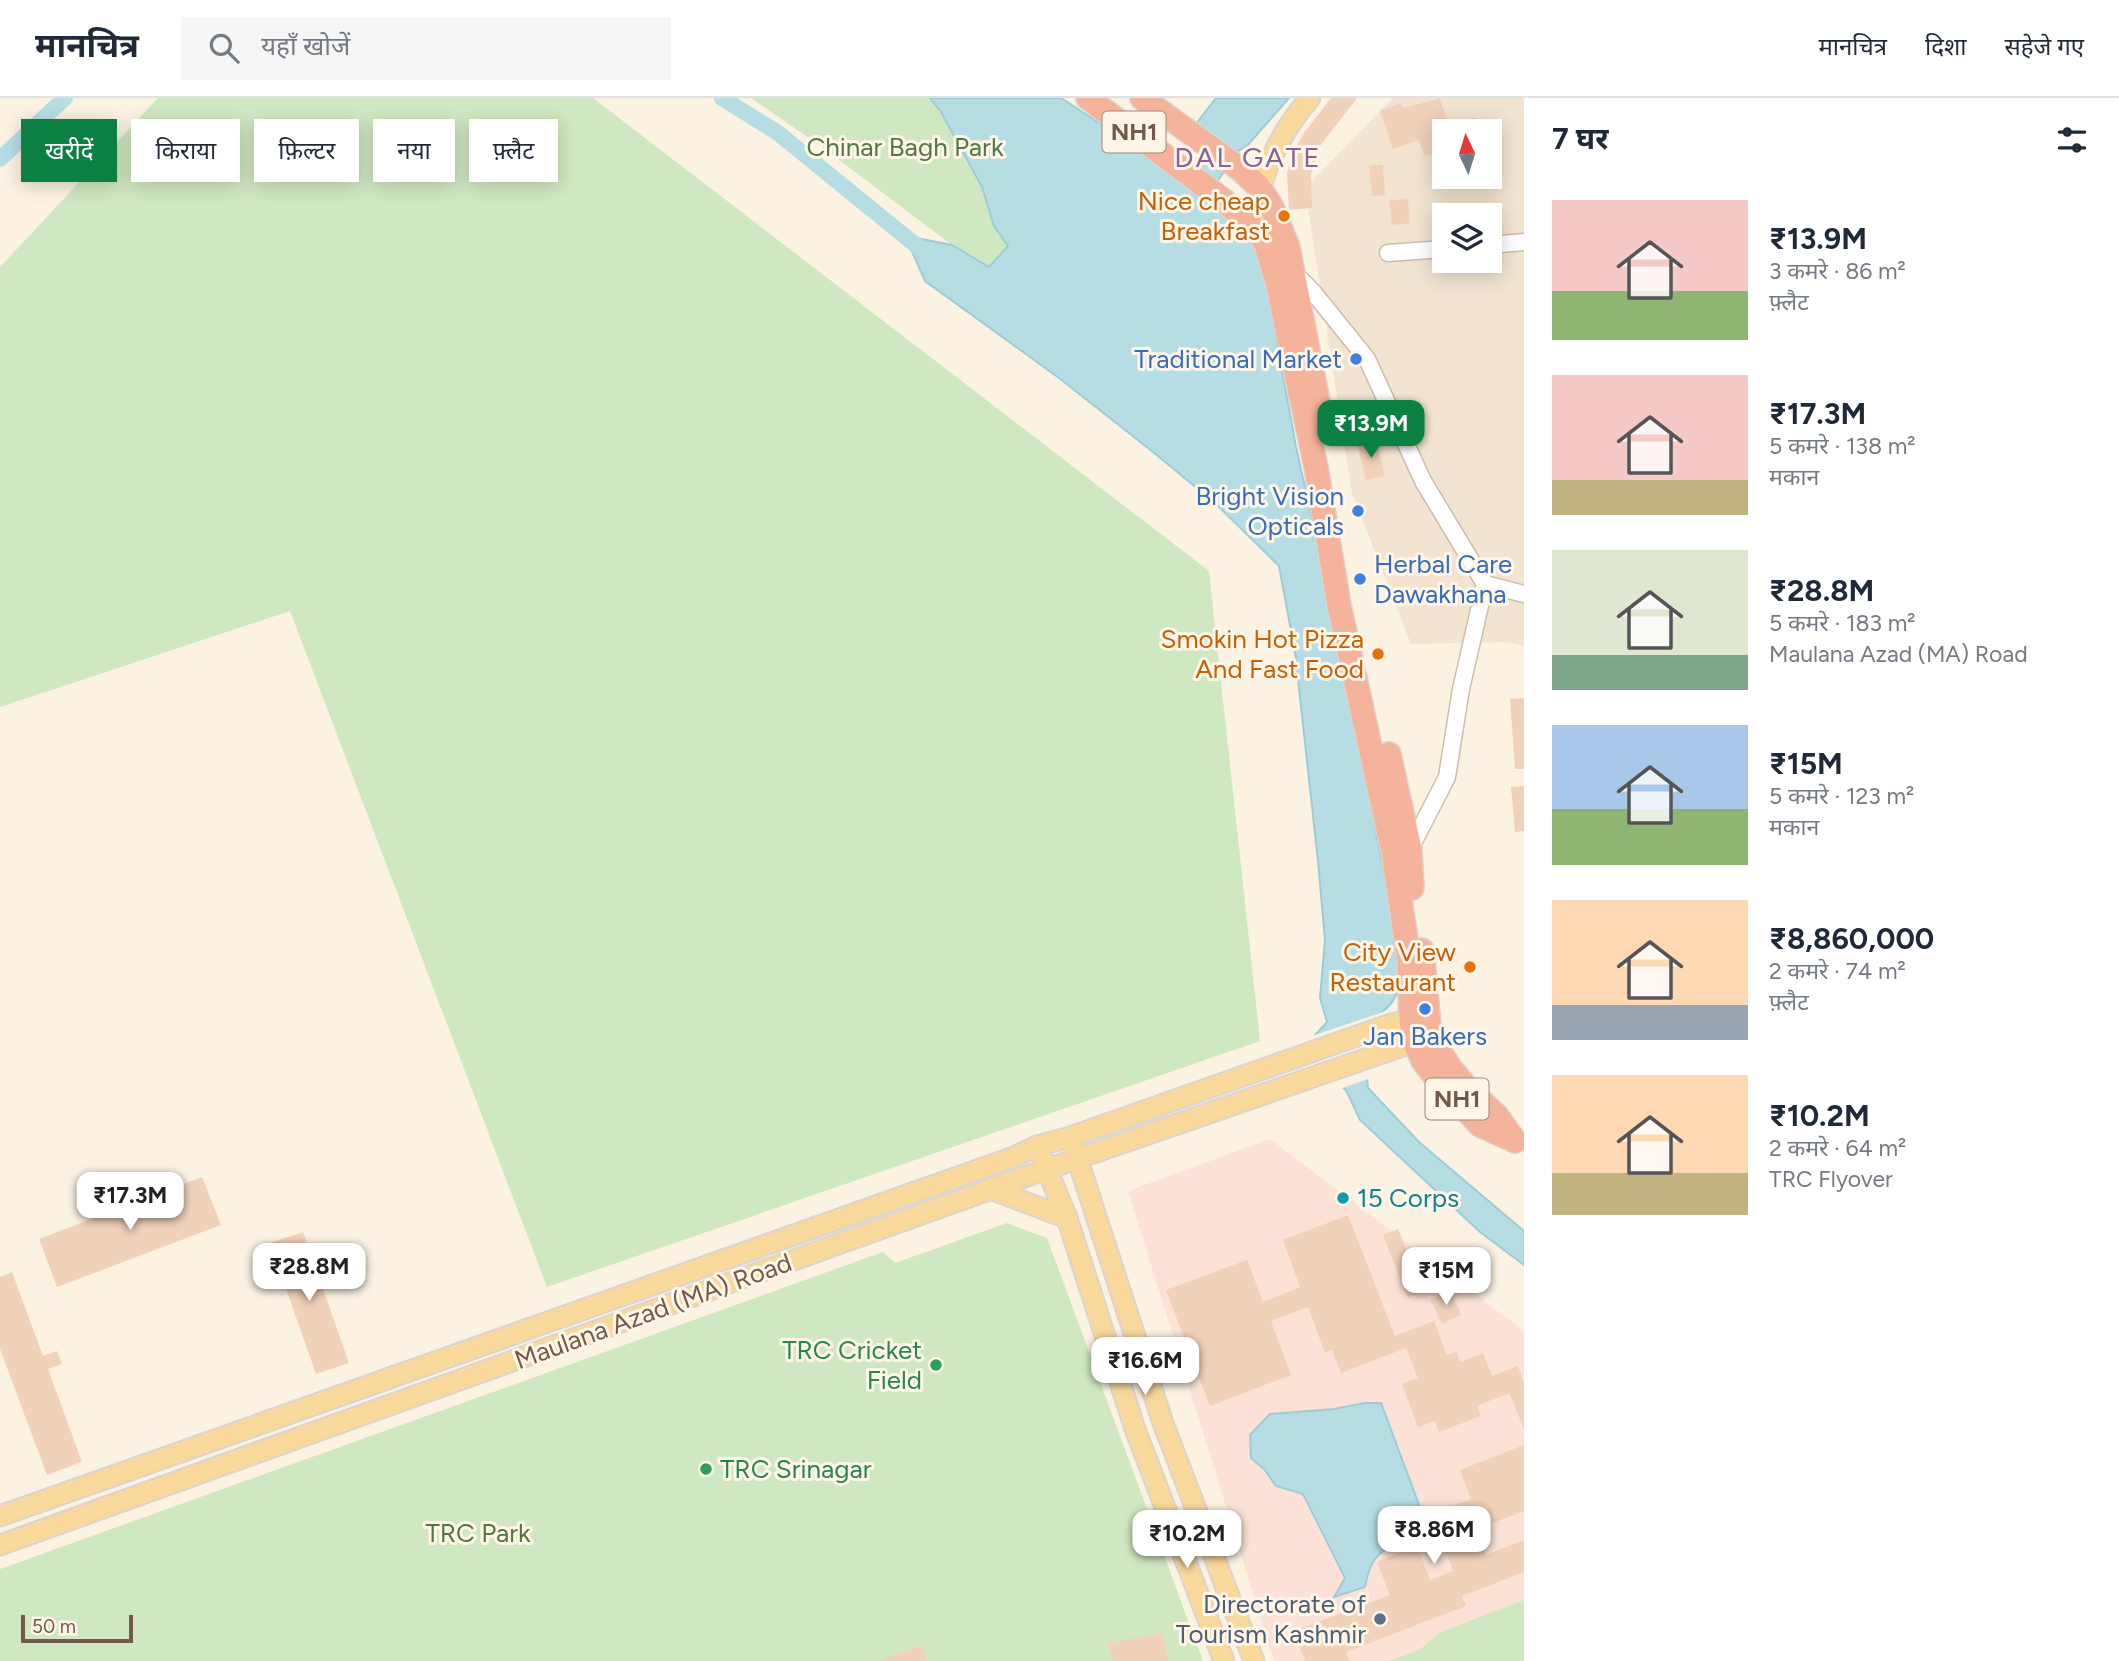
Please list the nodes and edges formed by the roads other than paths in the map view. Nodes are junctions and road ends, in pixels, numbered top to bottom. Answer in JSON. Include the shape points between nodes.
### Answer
{"nodes":[{"id":1,"x":1088,"y":98,"type":"edge"},
{"id":2,"x":1142,"y":98,"type":"edge"},
{"id":3,"x":1310,"y":98,"type":"edge"},
{"id":4,"x":1259,"y":187,"type":"junction"},
{"id":5,"x":1251,"y":225,"type":"junction"},
{"id":6,"x":1524,"y":242,"type":"edge"},
{"id":7,"x":1502,"y":244,"type":"edge"},
{"id":8,"x":1432,"y":250,"type":"edge"},
{"id":9,"x":1388,"y":253,"type":"dead end"},
{"id":10,"x":1292,"y":272,"type":"junction"},
{"id":11,"x":1485,"y":584,"type":"junction"},
{"id":12,"x":1524,"y":594,"type":"edge"},
{"id":13,"x":1386,"y":778,"type":"junction"},
{"id":14,"x":1410,"y":849,"type":"junction"},
{"id":15,"x":1412,"y":1031,"type":"junction"},
{"id":16,"x":1070,"y":1137,"type":"junction"},
{"id":17,"x":1520,"y":1145,"type":"edge"},
{"id":18,"x":1037,"y":1146,"type":"junction"},
{"id":19,"x":1078,"y":1158,"type":"junction"},
{"id":20,"x":1047,"y":1169,"type":"junction"},
{"id":21,"x":993,"y":1189,"type":"junction"},
{"id":22,"x":1067,"y":1218,"type":"junction"},
{"id":23,"x":1163,"y":1423,"type":"junction"},
{"id":24,"x":1136,"y":1433,"type":"junction"},
{"id":25,"x":1163,"y":1458,"type":"junction"},
{"id":26,"x":0,"y":1516,"type":"edge"},
{"id":27,"x":0,"y":1545,"type":"edge"},
{"id":28,"x":1224,"y":1661,"type":"edge"},
{"id":29,"x":1242,"y":1661,"type":"edge"},
{"id":30,"x":1254,"y":1661,"type":"edge"}],
"edges":[{"from":1,"to":5,"type":"highway","number":"NH1"},
{"from":2,"to":4,"type":"highway","number":"NH1"},
{"from":3,"to":4,"type":"main road","via":[[1278,142]]},
{"from":4,"to":5,"type":"main road"},
{"from":4,"to":10,"type":"highway","number":"NH1","via":[[1283,232]]},
{"from":5,"to":13,"type":"highway","number":"NH1","via":[[1265,242],[1278,285],[1339,605]]},
{"from":6,"to":7,"type":"street"},
{"from":8,"to":9,"type":"street"},
{"from":10,"to":11,"type":"street","via":[[1367,359],[1423,481]]},
{"from":10,"to":13,"type":"highway","number":"NH1"},
{"from":11,"to":12,"type":"street"},
{"from":11,"to":14,"type":"street","via":[[1447,777]]},
{"from":13,"to":14,"type":"highway","number":"NH1"},
{"from":13,"to":15,"type":"highway","number":"NH1","via":[[1409,960]]},
{"from":14,"to":15,"type":"highway","number":"NH1","via":[[1424,960]]},
{"from":15,"to":16,"type":"main road","name":"Maulana Azad (MA) Road","via":[[1303,1055]]},
{"from":15,"to":17,"type":"highway","number":"NH1"},
{"from":15,"to":19,"type":"main road","name":"Maulana Azad (MA) Road","via":[[1307,1079]]},
{"from":16,"to":18,"type":"main road","name":"Maulana Azad (MA) Road"},
{"from":16,"to":19,"type":"main road"},
{"from":18,"to":20,"type":"main road"},
{"from":18,"to":26,"type":"main road","name":"Maulana Azad (MA) Road"},
{"from":19,"to":20,"type":"main road","name":"Maulana Azad (MA) Road"},
{"from":19,"to":23,"type":"main road"},
{"from":20,"to":21,"type":"main road","name":"Maulana Azad (MA) Road"},
{"from":20,"to":22,"type":"main road"},
{"from":21,"to":22,"type":"main road"},
{"from":21,"to":27,"type":"main road","name":"Maulana Azad (MA) Road"},
{"from":22,"to":24,"type":"main road"},
{"from":23,"to":25,"type":"main road"},
{"from":23,"to":30,"type":"main road"},
{"from":24,"to":25,"type":"main road"},
{"from":24,"to":28,"type":"main road"},
{"from":25,"to":29,"type":"main road"}]}
